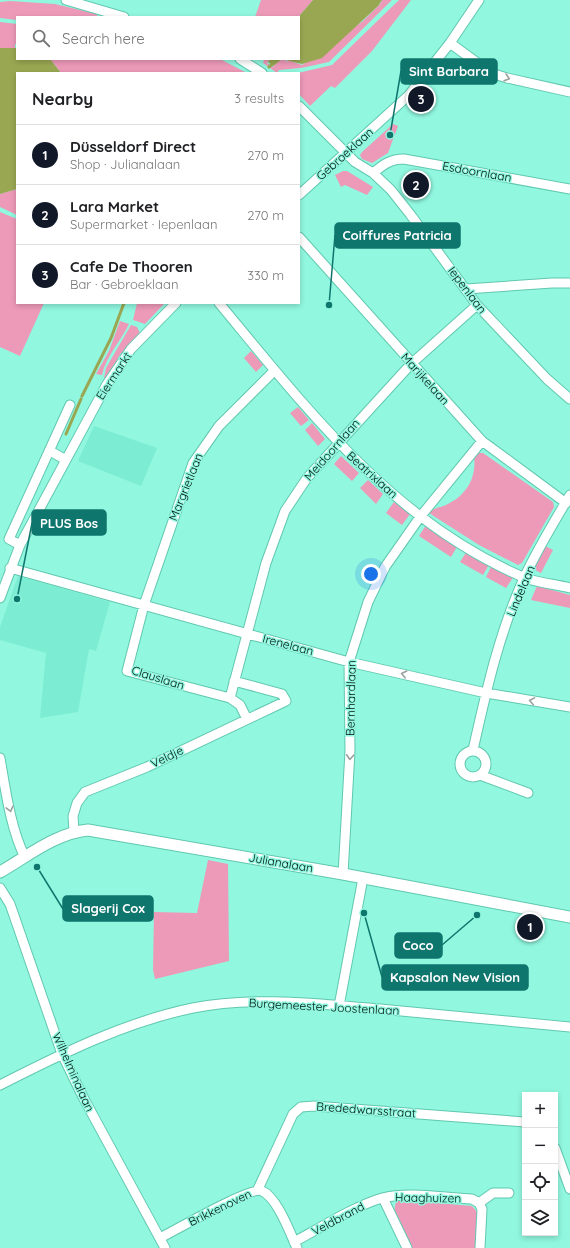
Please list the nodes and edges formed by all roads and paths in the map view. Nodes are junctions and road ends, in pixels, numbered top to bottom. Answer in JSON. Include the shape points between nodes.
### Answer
{"nodes":[{"id":1,"x":66,"y":0,"type":"edge"},
{"id":2,"x":479,"y":0,"type":"edge"},
{"id":3,"x":121,"y":16,"type":"edge"},
{"id":4,"x":450,"y":43,"type":"junction"},
{"id":5,"x":242,"y":60,"type":"edge"},
{"id":6,"x":260,"y":72,"type":"edge"},
{"id":7,"x":570,"y":92,"type":"edge"},
{"id":8,"x":300,"y":107,"type":"edge"},
{"id":9,"x":346,"y":154,"type":"junction"},
{"id":10,"x":373,"y":173,"type":"junction"},
{"id":11,"x":570,"y":189,"type":"edge"},
{"id":12,"x":300,"y":194,"type":"edge"},
{"id":13,"x":300,"y":239,"type":"edge"},
{"id":14,"x":570,"y":284,"type":"edge"},
{"id":15,"x":466,"y":289,"type":"junction"},
{"id":16,"x":175,"y":304,"type":"edge"},
{"id":17,"x":220,"y":304,"type":"edge"},
{"id":18,"x":477,"y":305,"type":"junction"},
{"id":19,"x":411,"y":364,"type":"junction"},
{"id":20,"x":274,"y":370,"type":"junction"},
{"id":21,"x":570,"y":398,"type":"edge"},
{"id":22,"x":70,"y":405,"type":"dead end"},
{"id":23,"x":482,"y":441,"type":"junction"},
{"id":24,"x":337,"y":443,"type":"junction"},
{"id":25,"x":50,"y":451,"type":"junction"},
{"id":26,"x":66,"y":460,"type":"junction"},
{"id":27,"x":568,"y":499,"type":"edge"},
{"id":28,"x":420,"y":517,"type":"junction"},
{"id":29,"x":20,"y":545,"type":"junction"},
{"id":30,"x":10,"y":568,"type":"junction"},
{"id":31,"x":3,"y":576,"type":"edge"},
{"id":32,"x":524,"y":578,"type":"junction"},
{"id":33,"x":570,"y":588,"type":"edge"},
{"id":34,"x":0,"y":598,"type":"edge"},
{"id":35,"x":144,"y":605,"type":"junction"},
{"id":36,"x":247,"y":634,"type":"junction"},
{"id":37,"x":349,"y":662,"type":"junction"},
{"id":38,"x":234,"y":681,"type":"junction"},
{"id":39,"x":486,"y":693,"type":"junction"},
{"id":40,"x":230,"y":698,"type":"junction"},
{"id":41,"x":570,"y":707,"type":"edge"},
{"id":42,"x":247,"y":719,"type":"junction"},
{"id":43,"x":473,"y":750,"type":"junction"},
{"id":44,"x":0,"y":758,"type":"edge"},
{"id":45,"x":480,"y":775,"type":"junction"},
{"id":46,"x":528,"y":793,"type":"dead end"},
{"id":47,"x":74,"y":831,"type":"junction"},
{"id":48,"x":25,"y":857,"type":"junction"},
{"id":49,"x":0,"y":872,"type":"edge"},
{"id":50,"x":343,"y":874,"type":"junction"},
{"id":51,"x":363,"y":878,"type":"junction"},
{"id":52,"x":0,"y":888,"type":"edge"},
{"id":53,"x":570,"y":917,"type":"edge"},
{"id":54,"x":339,"y":1006,"type":"junction"},
{"id":55,"x":570,"y":1027,"type":"edge"},
{"id":56,"x":62,"y":1054,"type":"junction"},
{"id":57,"x":0,"y":1085,"type":"edge"},
{"id":58,"x":522,"y":1122,"type":"edge"},
{"id":59,"x":558,"y":1156,"type":"edge"},
{"id":60,"x":258,"y":1189,"type":"junction"},
{"id":61,"x":570,"y":1189,"type":"edge"},
{"id":62,"x":509,"y":1193,"type":"dead end"},
{"id":63,"x":382,"y":1198,"type":"junction"},
{"id":64,"x":479,"y":1203,"type":"junction"},
{"id":65,"x":160,"y":1238,"type":"junction"},
{"id":66,"x":296,"y":1245,"type":"edge"},
{"id":67,"x":165,"y":1248,"type":"edge"},
{"id":68,"x":407,"y":1248,"type":"edge"},
{"id":69,"x":480,"y":1248,"type":"edge"}],
"edges":[{"from":1,"to":3,"type":"street"},
{"from":2,"to":4,"type":"street","name":"Gebroeklaan"},
{"from":4,"to":7,"type":"street","one_way":true,"via":[[492,73]]},
{"from":4,"to":9,"type":"street","name":"Gebroeklaan","via":[[409,96]]},
{"from":5,"to":6,"type":"street"},
{"from":8,"to":9,"type":"street"},
{"from":9,"to":10,"type":"street"},
{"from":9,"to":12,"type":"street","name":"Gebroeklaan"},
{"from":10,"to":11,"type":"street","name":"Esdoornlaan","via":[[388,161],[404,159]]},
{"from":10,"to":15,"type":"street","name":"Iepenlaan","via":[[401,202]]},
{"from":13,"to":19,"type":"street","name":"Marijkelaan"},
{"from":14,"to":15,"type":"street","via":[[552,282]]},
{"from":15,"to":18,"type":"street","name":"Iepenlaan"},
{"from":16,"to":26,"type":"street","name":"Eiermarkt","via":[[131,349],[107,384]]},
{"from":17,"to":20,"type":"street","name":"Beatrixlaan"},
{"from":18,"to":19,"type":"street","name":"Meidoornlaan"},
{"from":18,"to":21,"type":"street","name":"Iepenlaan","via":[[547,379]]},
{"from":19,"to":23,"type":"street","name":"Marijkelaan"},
{"from":19,"to":24,"type":"street","name":"Meidoornlaan"},
{"from":20,"to":24,"type":"street","name":"Beatrixlaan"},
{"from":20,"to":35,"type":"street","name":"Margrietlaan","via":[[219,426],[193,463]]},
{"from":22,"to":25,"type":"street"},
{"from":23,"to":27,"type":"street","name":"Marijkelaan"},
{"from":23,"to":28,"type":"street","name":"Bernhardlaan"},
{"from":24,"to":28,"type":"street","name":"Beatrixlaan"},
{"from":24,"to":36,"type":"street","name":"Meidoornlaan","via":[[307,478],[285,510],[266,563]]},
{"from":25,"to":26,"type":"street"},
{"from":25,"to":29,"type":"street","via":[[9,539]]},
{"from":26,"to":29,"type":"street","name":"Eiermarkt"},
{"from":27,"to":32,"type":"street","name":"Lindelaan"},
{"from":28,"to":32,"type":"street","name":"Beatrixlaan","via":[[469,550]]},
{"from":28,"to":37,"type":"street","name":"Bernhardlaan","via":[[385,567],[368,602]]},
{"from":29,"to":30,"type":"street","name":"Eiermarkt"},
{"from":30,"to":31,"type":"street","name":"Eiermarkt"},
{"from":30,"to":35,"type":"street","name":"Irenelaan"},
{"from":31,"to":34,"type":"street","name":"Eiermarkt"},
{"from":32,"to":33,"type":"street","name":"Beatrixlaan"},
{"from":32,"to":39,"type":"street","name":"Lindelaan","via":[[500,640]]},
{"from":35,"to":36,"type":"street","name":"Irenelaan"},
{"from":35,"to":40,"type":"street","name":"Clauslaan","via":[[127,671]]},
{"from":36,"to":37,"type":"street","name":"Irenelaan"},
{"from":36,"to":38,"type":"street"},
{"from":39,"to":37,"type":"street","name":"Irenelaan","one_way":true},
{"from":37,"to":50,"type":"street","name":"Bernhardlaan","one_way":true,"via":[[350,751]]},
{"from":38,"to":40,"type":"street"},
{"from":38,"to":42,"type":"street","name":"Veldje","via":[[282,694],[286,701]]},
{"from":41,"to":39,"type":"street","name":"Irenelaan","one_way":true},
{"from":39,"to":43,"type":"street","name":"Lindelaan"},
{"from":40,"to":42,"type":"street","via":[[240,705]]},
{"from":42,"to":47,"type":"street","name":"Veldje","via":[[146,767],[85,792],[77,803],[73,816]]},
{"from":43,"to":45,"type":"street","via":[[482,754],[486,762],[485,770]]},
{"from":43,"to":45,"type":"street","via":[[462,756],[460,768],[468,776]]},
{"from":44,"to":48,"type":"street","one_way":true,"via":[[20,849]]},
{"from":45,"to":46,"type":"street"},
{"from":47,"to":48,"type":"street","name":"Julianalaan"},
{"from":47,"to":50,"type":"street","name":"Julianalaan","via":[[88,830]]},
{"from":48,"to":49,"type":"street","name":"Julianalaan"},
{"from":50,"to":51,"type":"street","name":"Julianalaan"},
{"from":51,"to":53,"type":"street","name":"Julianalaan"},
{"from":51,"to":54,"type":"street"},
{"from":52,"to":56,"type":"street","name":"Wilhelminalaan","via":[[10,904]]},
{"from":54,"to":55,"type":"street","name":"Burgemeester Joostenlaan"},
{"from":54,"to":56,"type":"street","name":"Burgemeester Joostenlaan","via":[[233,1002],[193,1008],[139,1023]]},
{"from":56,"to":57,"type":"street","name":"Burgemeester Joostenlaan"},
{"from":56,"to":65,"type":"street","name":"Wilhelminalaan"},
{"from":58,"to":60,"type":"street","name":"Brededwarsstraat","via":[[301,1107],[293,1114]]},
{"from":59,"to":61,"type":"street"},
{"from":60,"to":65,"type":"street","name":"Brikkenoven"},
{"from":60,"to":66,"type":"street","name":"Brikkenoven","via":[[264,1191],[276,1204]]},
{"from":62,"to":64,"type":"street","via":[[493,1193]]},
{"from":63,"to":64,"type":"street","name":"Haaghuizen","via":[[411,1195],[472,1199]]},
{"from":63,"to":66,"type":"street","name":"Veldbrand","via":[[368,1203]]},
{"from":63,"to":68,"type":"street","name":"Haaghuizen"},
{"from":64,"to":69,"type":"street","via":[[482,1209]]},
{"from":65,"to":67,"type":"street","name":"Wilhelminalaan"}]}
